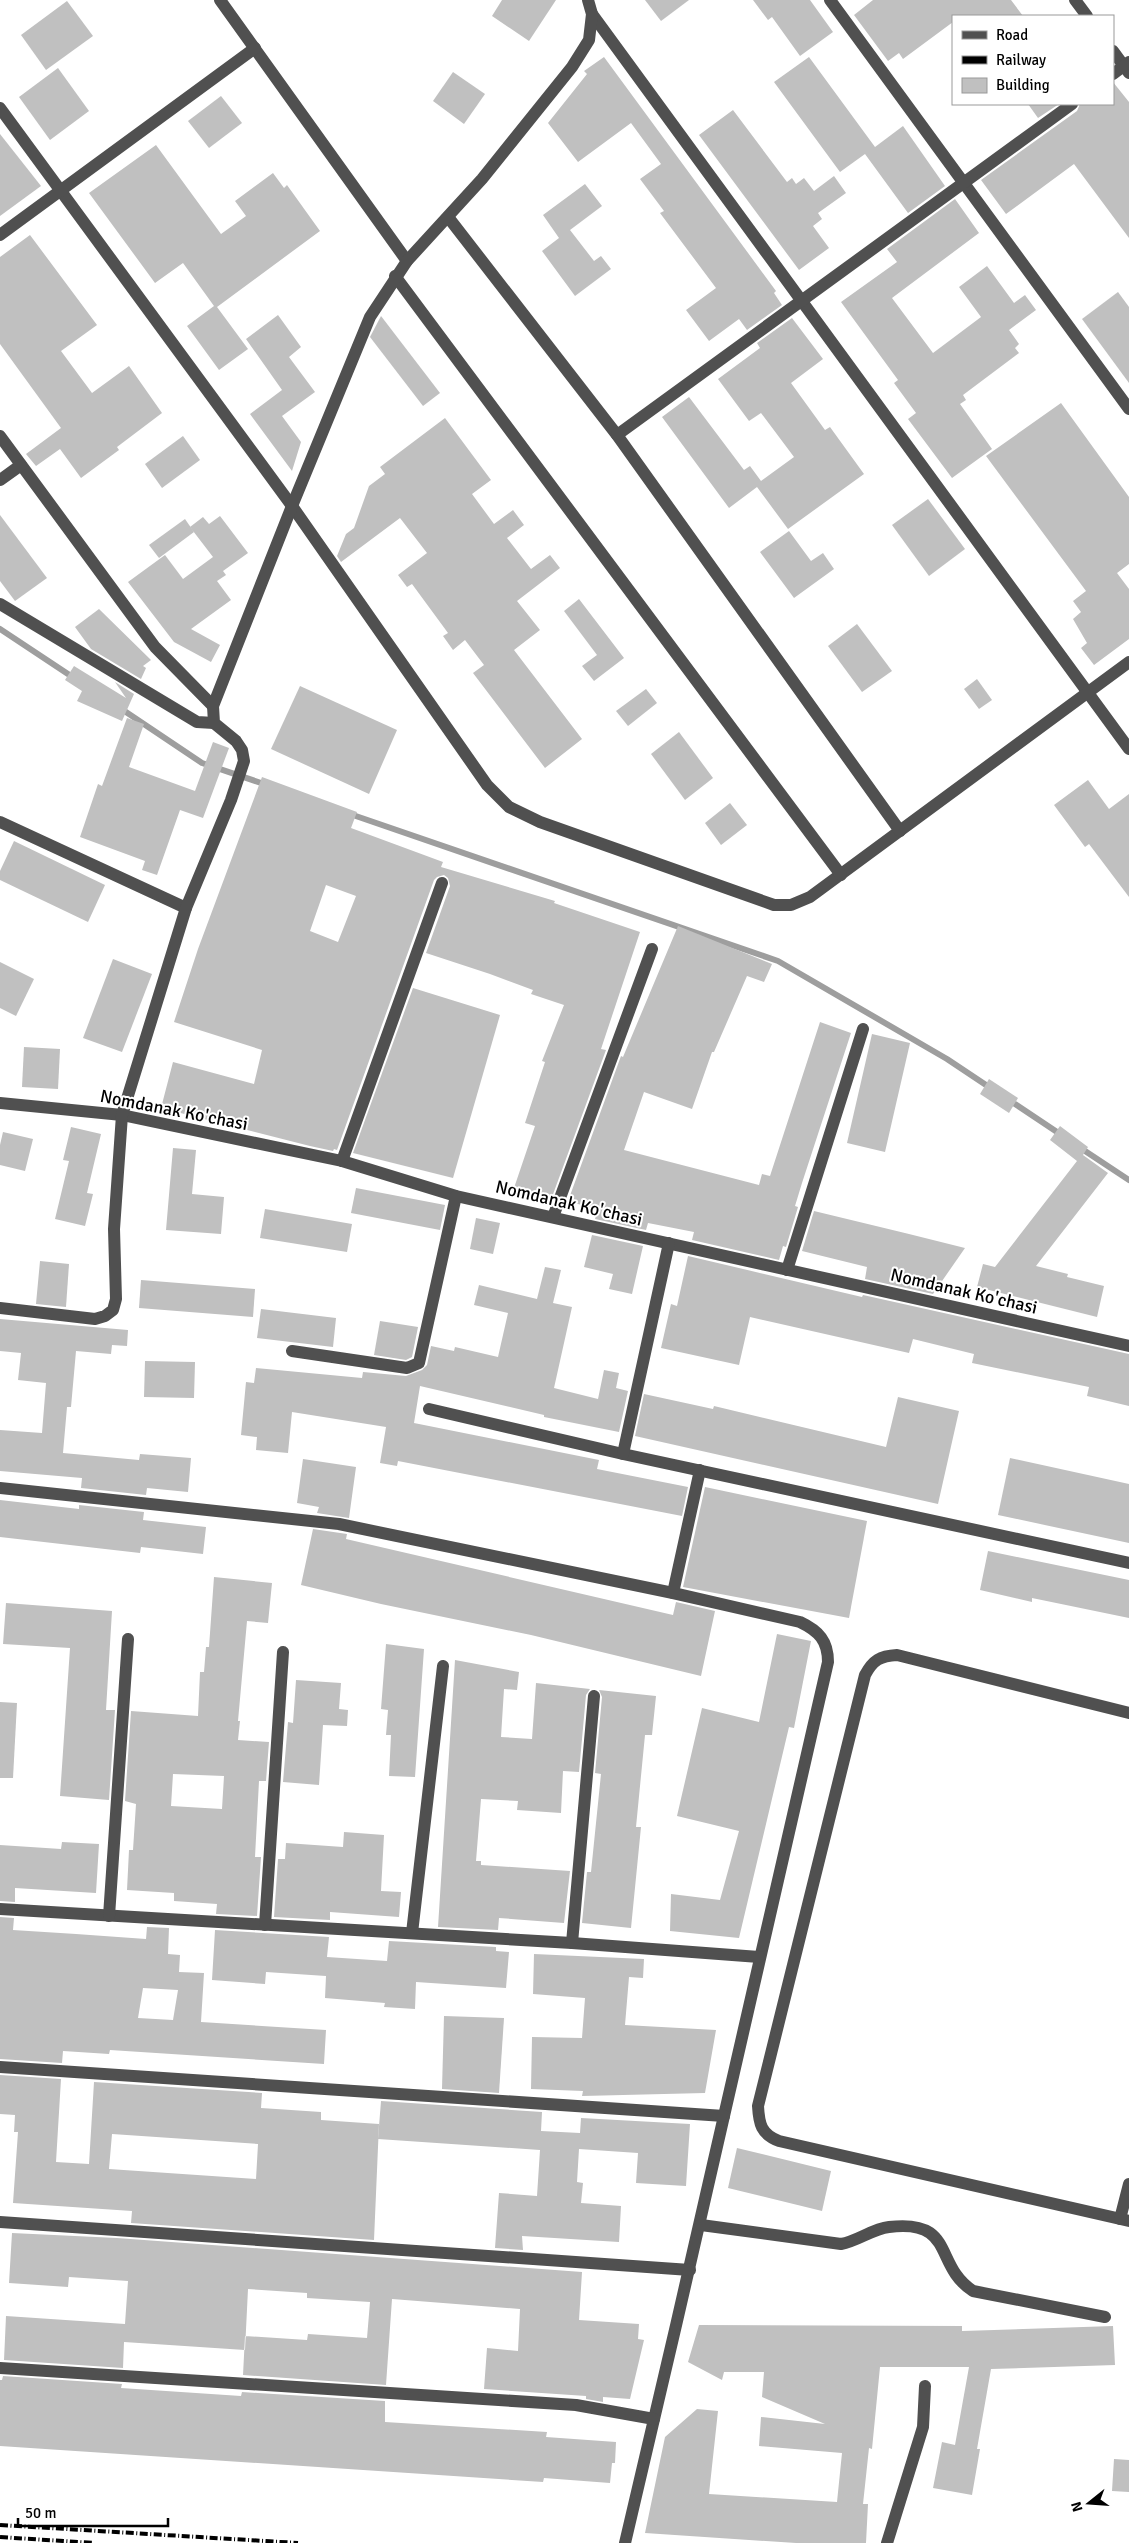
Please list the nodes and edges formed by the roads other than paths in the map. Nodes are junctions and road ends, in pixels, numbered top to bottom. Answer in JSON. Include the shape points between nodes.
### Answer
{"nodes":[{"id":1,"x":220,"y":0,"type":"edge"},
{"id":2,"x":588,"y":0,"type":"edge"},
{"id":3,"x":830,"y":0,"type":"edge"},
{"id":4,"x":1075,"y":0,"type":"edge"},
{"id":5,"x":592,"y":14,"type":"junction"},
{"id":6,"x":1086,"y":15,"type":"edge"},
{"id":7,"x":255,"y":48,"type":"junction"},
{"id":8,"x":1114,"y":52,"type":"edge"},
{"id":9,"x":1127,"y":67,"type":"edge"},
{"id":10,"x":1114,"y":74,"type":"edge"},
{"id":11,"x":1071,"y":105,"type":"edge"},
{"id":12,"x":0,"y":108,"type":"edge"},
{"id":13,"x":963,"y":183,"type":"junction"},
{"id":14,"x":61,"y":191,"type":"junction"},
{"id":15,"x":448,"y":217,"type":"junction"},
{"id":16,"x":0,"y":235,"type":"edge"},
{"id":17,"x":407,"y":260,"type":"junction"},
{"id":18,"x":395,"y":276,"type":"junction"},
{"id":19,"x":801,"y":301,"type":"junction"},
{"id":20,"x":1129,"y":409,"type":"edge"},
{"id":21,"x":617,"y":434,"type":"junction"},
{"id":22,"x":0,"y":436,"type":"edge"},
{"id":23,"x":22,"y":465,"type":"junction"},
{"id":24,"x":0,"y":480,"type":"edge"},
{"id":25,"x":292,"y":506,"type":"junction"},
{"id":26,"x":0,"y":604,"type":"edge"},
{"id":27,"x":1129,"y":662,"type":"edge"},
{"id":28,"x":1088,"y":693,"type":"junction"},
{"id":29,"x":213,"y":706,"type":"junction"},
{"id":30,"x":214,"y":723,"type":"junction"},
{"id":31,"x":1129,"y":748,"type":"edge"},
{"id":32,"x":0,"y":822,"type":"edge"},
{"id":33,"x":900,"y":831,"type":"junction"},
{"id":34,"x":841,"y":875,"type":"junction"},
{"id":35,"x":442,"y":883,"type":"dead end"},
{"id":36,"x":186,"y":908,"type":"junction"},
{"id":37,"x":652,"y":949,"type":"dead end"},
{"id":38,"x":863,"y":1029,"type":"dead end"},
{"id":39,"x":0,"y":1104,"type":"edge"},
{"id":40,"x":122,"y":1115,"type":"junction"},
{"id":41,"x":342,"y":1162,"type":"junction"},
{"id":42,"x":456,"y":1196,"type":"junction"},
{"id":43,"x":552,"y":1217,"type":"junction"},
{"id":44,"x":669,"y":1244,"type":"junction"},
{"id":45,"x":787,"y":1270,"type":"junction"},
{"id":46,"x":0,"y":1308,"type":"edge"},
{"id":47,"x":1129,"y":1346,"type":"edge"},
{"id":48,"x":292,"y":1351,"type":"dead end"},
{"id":49,"x":429,"y":1408,"type":"dead end"},
{"id":50,"x":623,"y":1454,"type":"junction"},
{"id":51,"x":700,"y":1470,"type":"junction"},
{"id":52,"x":0,"y":1488,"type":"edge"},
{"id":53,"x":1129,"y":1563,"type":"edge"},
{"id":54,"x":673,"y":1593,"type":"junction"},
{"id":55,"x":128,"y":1639,"type":"dead end"},
{"id":56,"x":283,"y":1652,"type":"dead end"},
{"id":57,"x":443,"y":1666,"type":"dead end"},
{"id":58,"x":594,"y":1696,"type":"dead end"},
{"id":59,"x":1129,"y":1714,"type":"edge"},
{"id":60,"x":0,"y":1909,"type":"edge"},
{"id":61,"x":109,"y":1916,"type":"junction"},
{"id":62,"x":266,"y":1925,"type":"junction"},
{"id":63,"x":412,"y":1933,"type":"junction"},
{"id":64,"x":572,"y":1943,"type":"junction"},
{"id":65,"x":759,"y":1957,"type":"junction"},
{"id":66,"x":0,"y":2067,"type":"edge"},
{"id":67,"x":724,"y":2116,"type":"junction"},
{"id":68,"x":1129,"y":2184,"type":"edge"},
{"id":69,"x":1125,"y":2220,"type":"edge"},
{"id":70,"x":0,"y":2222,"type":"edge"},
{"id":71,"x":701,"y":2225,"type":"junction"},
{"id":72,"x":690,"y":2270,"type":"junction"},
{"id":73,"x":1105,"y":2317,"type":"dead end"},
{"id":74,"x":0,"y":2368,"type":"edge"},
{"id":75,"x":926,"y":2386,"type":"dead end"},
{"id":76,"x":654,"y":2419,"type":"junction"},
{"id":77,"x":625,"y":2543,"type":"edge"},
{"id":78,"x":887,"y":2543,"type":"edge"}],
"edges":[{"from":1,"to":7,"type":"street"},
{"from":2,"to":5,"type":"street"},
{"from":3,"to":13,"type":"street"},
{"from":4,"to":6,"type":"street"},
{"from":5,"to":15,"type":"street","via":[[589,40],[572,68]]},
{"from":5,"to":19,"type":"street"},
{"from":7,"to":14,"type":"street"},
{"from":7,"to":17,"type":"street"},
{"from":8,"to":9,"type":"street"},
{"from":9,"to":10,"type":"street"},
{"from":11,"to":13,"type":"street"},
{"from":12,"to":14,"type":"street"},
{"from":13,"to":19,"type":"street"},
{"from":13,"to":20,"type":"street"},
{"from":14,"to":16,"type":"street"},
{"from":14,"to":25,"type":"street"},
{"from":15,"to":17,"type":"street"},
{"from":15,"to":21,"type":"street"},
{"from":17,"to":18,"type":"street"},
{"from":18,"to":25,"type":"street","via":[[370,317]]},
{"from":18,"to":34,"type":"street"},
{"from":19,"to":21,"type":"street"},
{"from":19,"to":28,"type":"street"},
{"from":21,"to":33,"type":"street"},
{"from":22,"to":23,"type":"street"},
{"from":23,"to":24,"type":"street"},
{"from":23,"to":29,"type":"street","via":[[155,647]]},
{"from":25,"to":29,"type":"street"},
{"from":25,"to":34,"type":"street","via":[[487,785],[509,807],[540,822],[774,905],[791,905],[810,897]]},
{"from":26,"to":30,"type":"street","via":[[197,722]]},
{"from":27,"to":28,"type":"street"},
{"from":28,"to":31,"type":"street"},
{"from":28,"to":33,"type":"street"},
{"from":29,"to":30,"type":"street"},
{"from":30,"to":36,"type":"street","via":[[236,741],[244,761]]},
{"from":32,"to":36,"type":"street"},
{"from":33,"to":34,"type":"street"},
{"from":35,"to":41,"type":"street"},
{"from":36,"to":40,"type":"street"},
{"from":37,"to":43,"type":"street"},
{"from":38,"to":45,"type":"street"},
{"from":39,"to":40,"type":"street","name":"Nomdanak Ko'chasi"},
{"from":40,"to":41,"type":"street","name":"Nomdanak Ko'chasi"},
{"from":40,"to":46,"type":"street","via":[[114,1229],[116,1298],[113,1310],[95,1319]]},
{"from":41,"to":42,"type":"street","name":"Nomdanak Ko'chasi"},
{"from":42,"to":43,"type":"street","name":"Nomdanak Ko'chasi"},
{"from":42,"to":48,"type":"street","via":[[419,1363],[407,1368]]},
{"from":43,"to":44,"type":"street","name":"Nomdanak Ko'chasi"},
{"from":44,"to":45,"type":"street","name":"Nomdanak Ko'chasi"},
{"from":44,"to":50,"type":"street"},
{"from":45,"to":47,"type":"street","name":"Nomdanak Ko'chasi"},
{"from":49,"to":50,"type":"street"},
{"from":50,"to":51,"type":"street"},
{"from":51,"to":53,"type":"street"},
{"from":51,"to":54,"type":"street"},
{"from":52,"to":54,"type":"street","via":[[339,1524]]},
{"from":54,"to":65,"type":"street","via":[[800,1622],[813,1628],[828,1648],[828,1662]]},
{"from":55,"to":61,"type":"street"},
{"from":56,"to":62,"type":"street"},
{"from":57,"to":63,"type":"street"},
{"from":58,"to":64,"type":"street"},
{"from":59,"to":69,"type":"street","via":[[897,1655],[883,1656],[871,1664],[865,1675],[758,2106],[762,2130],[779,2141]]},
{"from":60,"to":61,"type":"street"},
{"from":61,"to":62,"type":"street"},
{"from":62,"to":63,"type":"street"},
{"from":63,"to":64,"type":"street"},
{"from":64,"to":65,"type":"street"},
{"from":65,"to":67,"type":"street"},
{"from":66,"to":67,"type":"street"},
{"from":67,"to":71,"type":"street"},
{"from":68,"to":69,"type":"street"},
{"from":70,"to":72,"type":"street"},
{"from":71,"to":72,"type":"street"},
{"from":71,"to":73,"type":"street","via":[[841,2244],[887,2227],[926,2229],[934,2235],[963,2285],[973,2292]]},
{"from":72,"to":76,"type":"street"},
{"from":74,"to":76,"type":"street","via":[[576,2405]]},
{"from":75,"to":78,"type":"street","via":[[923,2427]]},
{"from":76,"to":77,"type":"street"}]}
